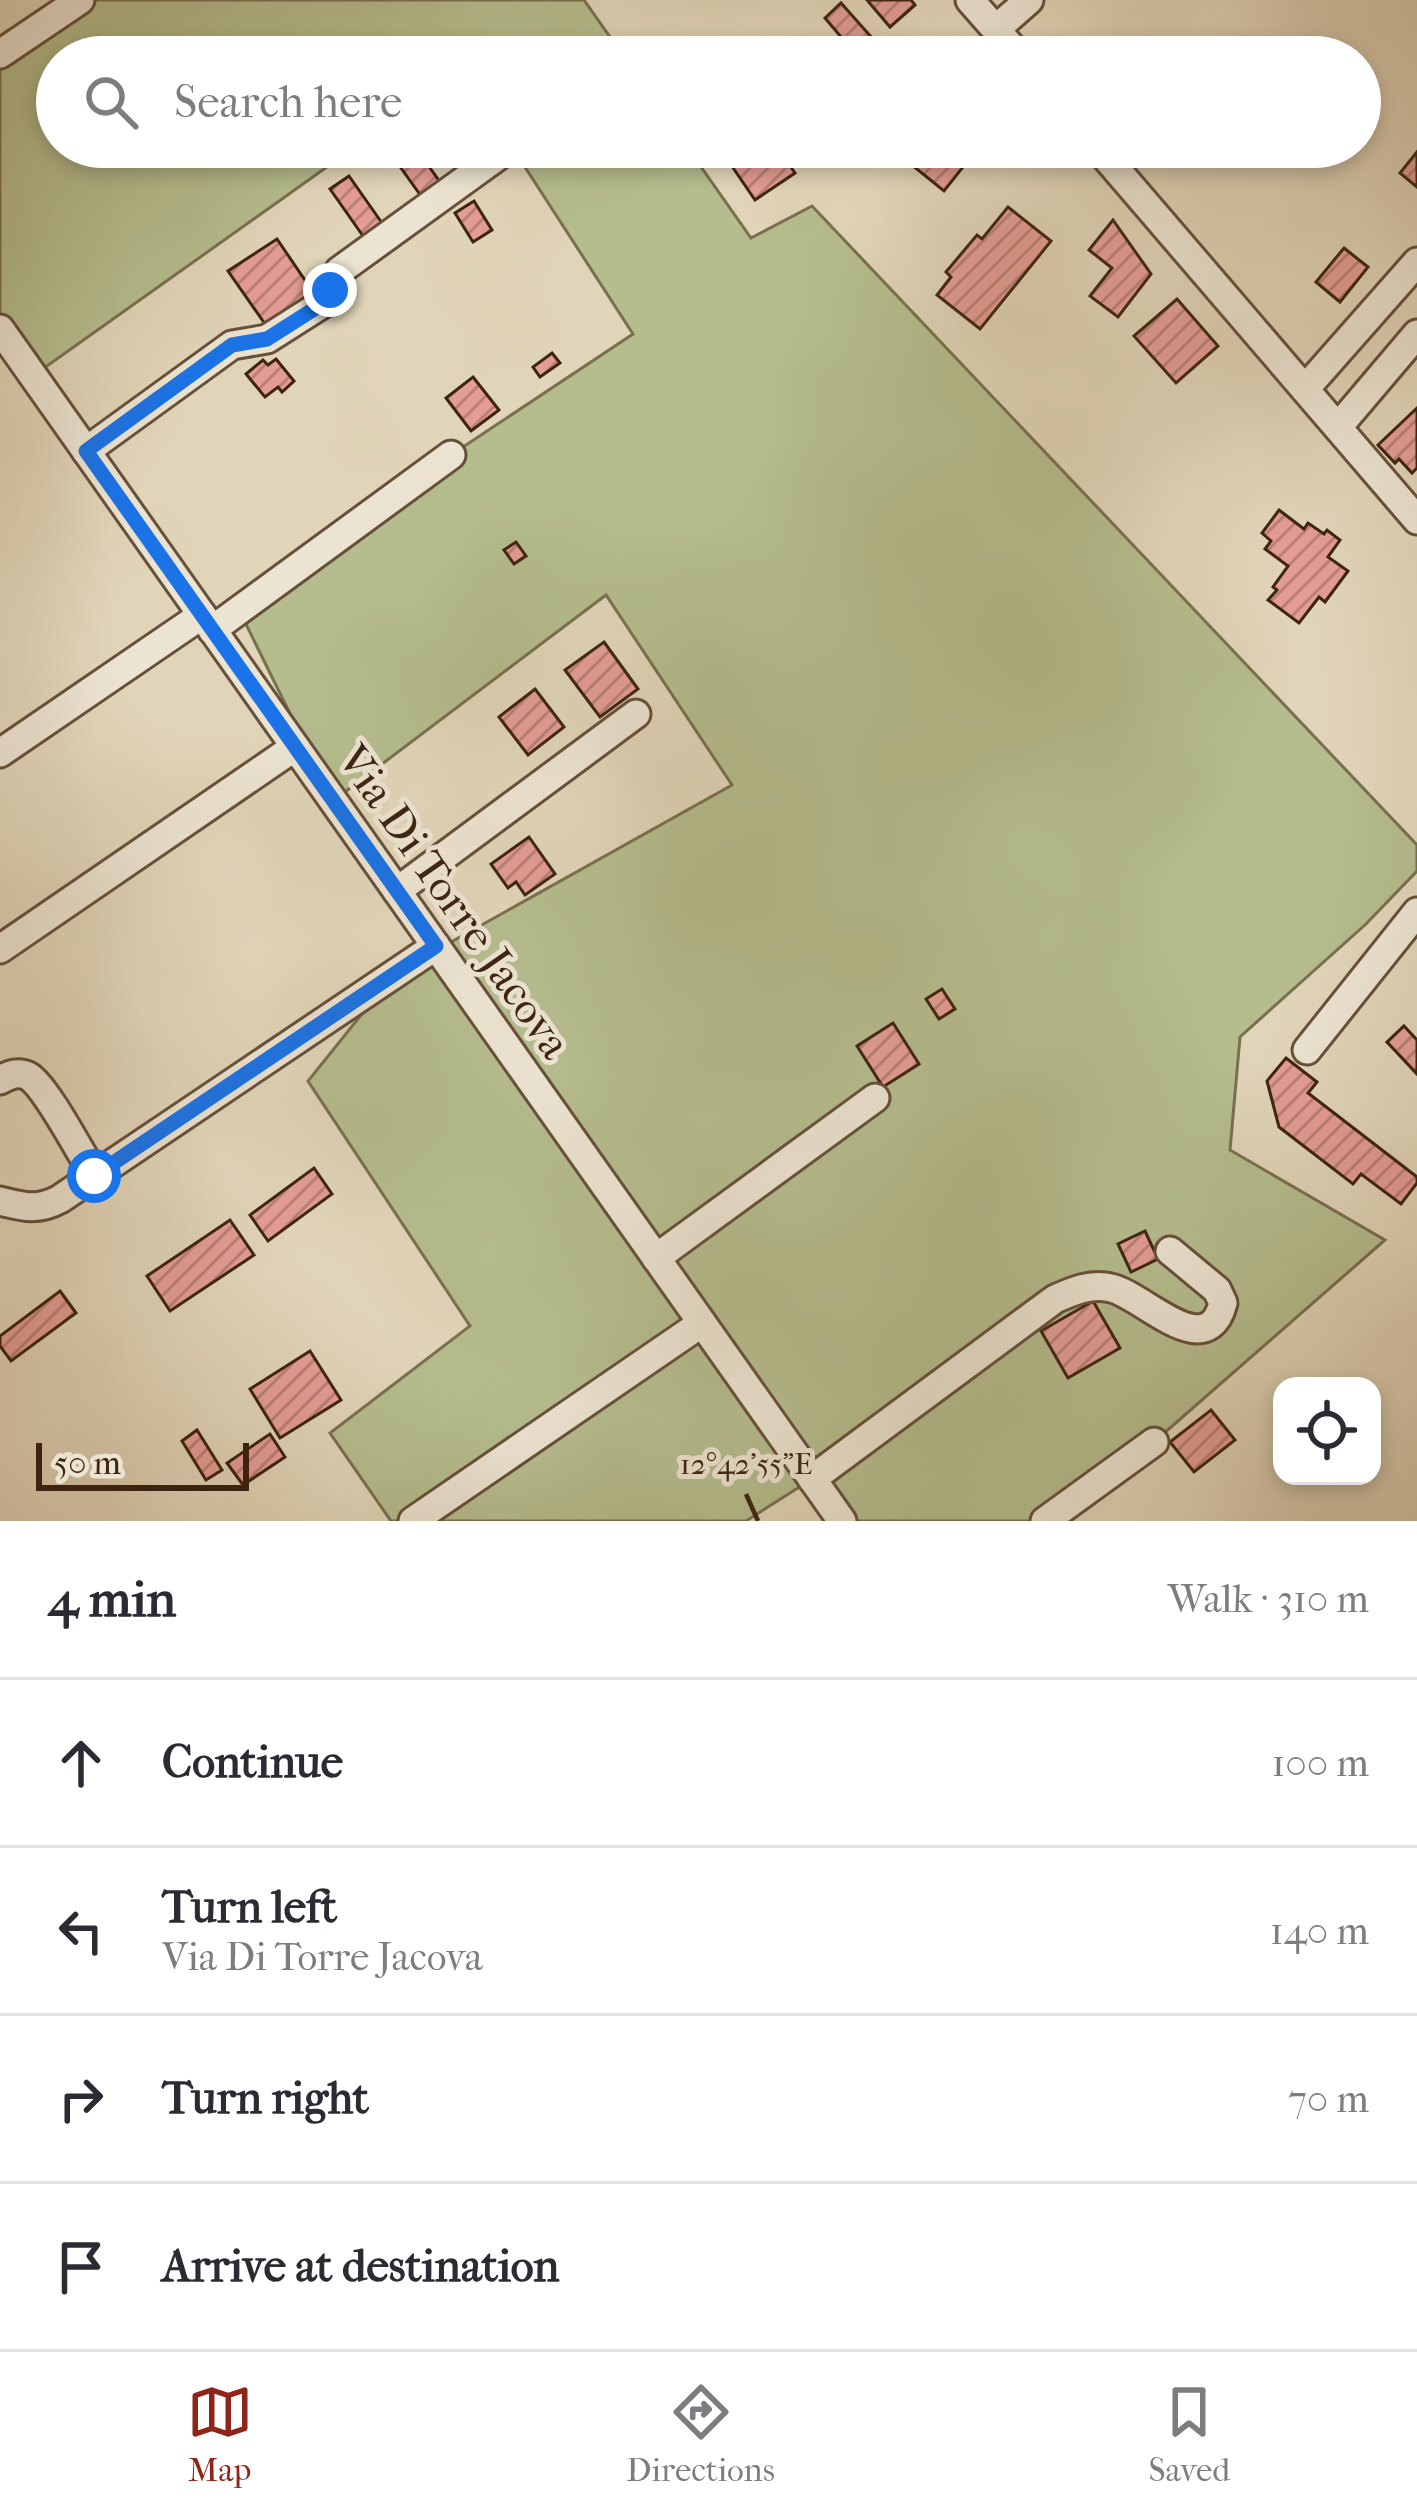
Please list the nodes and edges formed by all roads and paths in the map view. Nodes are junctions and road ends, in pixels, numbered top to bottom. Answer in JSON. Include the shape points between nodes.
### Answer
{"nodes":[{"id":1,"x":80,"y":0,"type":"edge"},
{"id":2,"x":970,"y":0,"type":"edge"},
{"id":3,"x":1029,"y":0,"type":"edge"},
{"id":4,"x":995,"y":29,"type":"junction"},
{"id":5,"x":1001,"y":36,"type":"edge"},
{"id":6,"x":0,"y":54,"type":"edge"},
{"id":7,"x":481,"y":168,"type":"edge"},
{"id":8,"x":1115,"y":168,"type":"edge"},
{"id":9,"x":1417,"y":262,"type":"edge"},
{"id":10,"x":0,"y":329,"type":"edge"},
{"id":11,"x":1417,"y":334,"type":"edge"},
{"id":12,"x":1305,"y":389,"type":"junction"},
{"id":13,"x":1338,"y":427,"type":"junction"},
{"id":14,"x":86,"y":451,"type":"junction"},
{"id":15,"x":451,"y":454,"type":"dead end"},
{"id":16,"x":1417,"y":520,"type":"edge"},
{"id":17,"x":207,"y":622,"type":"junction"},
{"id":18,"x":636,"y":714,"type":"dead end"},
{"id":19,"x":295,"y":747,"type":"junction"},
{"id":20,"x":0,"y":753,"type":"edge"},
{"id":21,"x":397,"y":891,"type":"junction"},
{"id":22,"x":1417,"y":913,"type":"edge"},
{"id":23,"x":436,"y":946,"type":"junction"},
{"id":24,"x":0,"y":949,"type":"edge"},
{"id":25,"x":1307,"y":1050,"type":"dead end"},
{"id":26,"x":0,"y":1081,"type":"edge"},
{"id":27,"x":875,"y":1098,"type":"dead end"},
{"id":28,"x":94,"y":1176,"type":"junction"},
{"id":29,"x":0,"y":1201,"type":"edge"},
{"id":30,"x":1170,"y":1251,"type":"dead end"},
{"id":31,"x":656,"y":1258,"type":"junction"},
{"id":32,"x":702,"y":1324,"type":"junction"},
{"id":33,"x":1154,"y":1442,"type":"dead end"},
{"id":34,"x":812,"y":1479,"type":"junction"},
{"id":35,"x":413,"y":1521,"type":"edge"},
{"id":36,"x":842,"y":1521,"type":"edge"},
{"id":37,"x":1045,"y":1521,"type":"edge"}],
"edges":[{"from":1,"to":6,"type":"street"},
{"from":2,"to":4,"type":"street"},
{"from":3,"to":4,"type":"street"},
{"from":4,"to":5,"type":"street"},
{"from":7,"to":14,"type":"street","via":[[339,271],[322,304],[267,339],[232,345]]},
{"from":8,"to":12,"type":"street"},
{"from":9,"to":12,"type":"street"},
{"from":10,"to":14,"type":"street","name":"Via Di Torre Jacova"},
{"from":11,"to":13,"type":"street"},
{"from":12,"to":13,"type":"street"},
{"from":13,"to":16,"type":"street"},
{"from":14,"to":17,"type":"street","name":"Via Di Torre Jacova"},
{"from":15,"to":17,"type":"street"},
{"from":17,"to":19,"type":"street","name":"Via Di Torre Jacova"},
{"from":17,"to":20,"type":"street"},
{"from":18,"to":21,"type":"street"},
{"from":19,"to":21,"type":"street","name":"Via Di Torre Jacova"},
{"from":19,"to":24,"type":"street"},
{"from":21,"to":23,"type":"street","name":"Via Di Torre Jacova"},
{"from":22,"to":25,"type":"street"},
{"from":23,"to":28,"type":"street"},
{"from":23,"to":31,"type":"street","name":"Via Di Torre Jacova"},
{"from":26,"to":28,"type":"street","via":[[16,1074],[42,1090]]},
{"from":27,"to":31,"type":"street"},
{"from":28,"to":29,"type":"street","via":[[46,1206]]},
{"from":30,"to":34,"type":"street","via":[[1216,1290],[1223,1303],[1210,1325],[1179,1325],[1111,1287],[1075,1290]]},
{"from":31,"to":32,"type":"street","name":"Via Di Torre Jacova"},
{"from":32,"to":34,"type":"street","name":"Via Di Torre Jacova"},
{"from":32,"to":35,"type":"street"},
{"from":33,"to":37,"type":"street"},
{"from":34,"to":36,"type":"street","name":"Via Di Torre Jacova"}]}
